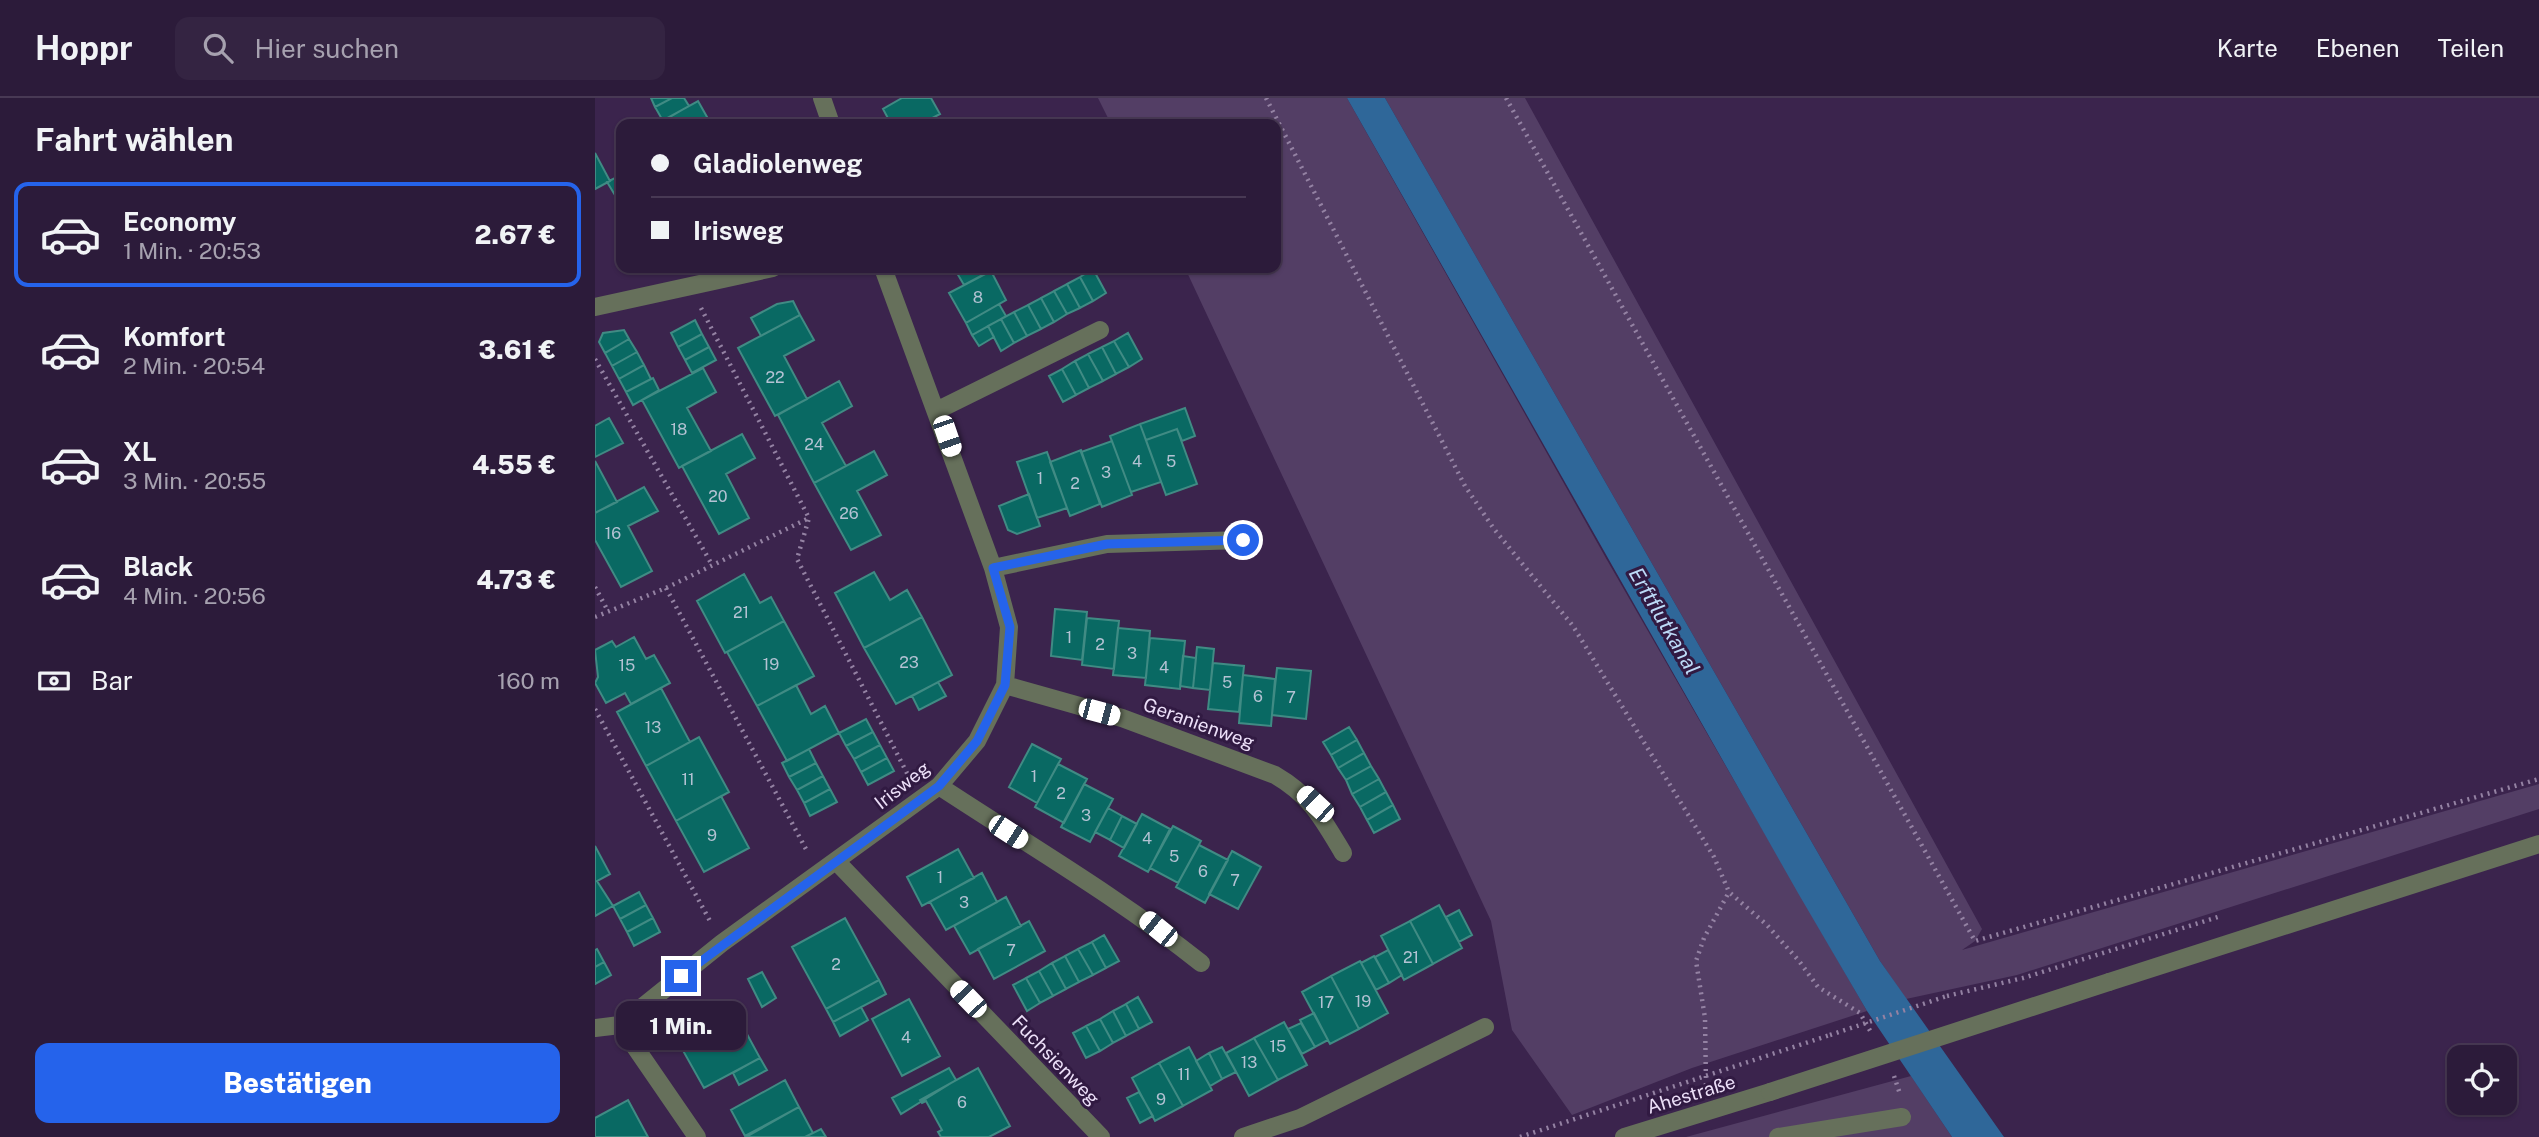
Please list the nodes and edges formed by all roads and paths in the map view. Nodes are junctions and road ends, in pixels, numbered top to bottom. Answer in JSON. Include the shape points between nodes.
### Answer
{"nodes":[{"id":1,"x":822,"y":98,"type":"edge"},
{"id":2,"x":1266,"y":98,"type":"edge"},
{"id":3,"x":1506,"y":98,"type":"edge"},
{"id":4,"x":829,"y":119,"type":"edge"},
{"id":5,"x":1277,"y":119,"type":"edge"},
{"id":6,"x":1281,"y":127,"type":"edge"},
{"id":7,"x":746,"y":273,"type":"edge"},
{"id":8,"x":885,"y":273,"type":"edge"},
{"id":9,"x":688,"y":284,"type":"junction"},
{"id":10,"x":595,"y":307,"type":"edge"},
{"id":11,"x":1100,"y":330,"type":"dead end"},
{"id":12,"x":595,"y":359,"type":"edge"},
{"id":13,"x":938,"y":410,"type":"junction"},
{"id":14,"x":809,"y":518,"type":"junction"},
{"id":15,"x":1243,"y":540,"type":"dead end"},
{"id":16,"x":711,"y":563,"type":"junction"},
{"id":17,"x":993,"y":568,"type":"junction"},
{"id":18,"x":595,"y":587,"type":"edge"},
{"id":19,"x":666,"y":588,"type":"junction"},
{"id":20,"x":608,"y":611,"type":"junction"},
{"id":21,"x":595,"y":617,"type":"edge"},
{"id":22,"x":1005,"y":685,"type":"junction"},
{"id":23,"x":595,"y":709,"type":"edge"},
{"id":24,"x":2539,"y":779,"type":"edge"},
{"id":25,"x":939,"y":786,"type":"junction"},
{"id":26,"x":921,"y":799,"type":"junction"},
{"id":27,"x":2539,"y":844,"type":"edge"},
{"id":28,"x":1343,"y":853,"type":"dead end"},
{"id":29,"x":836,"y":861,"type":"junction"},
{"id":30,"x":819,"y":873,"type":"junction"},
{"id":31,"x":1729,"y":892,"type":"junction"},
{"id":32,"x":2222,"y":916,"type":"dead end"},
{"id":33,"x":722,"y":943,"type":"junction"},
{"id":34,"x":1201,"y":963,"type":"dead end"},
{"id":35,"x":1818,"y":987,"type":"dead end"},
{"id":36,"x":620,"y":1025,"type":"junction"},
{"id":37,"x":1485,"y":1027,"type":"dead end"},
{"id":38,"x":595,"y":1028,"type":"edge"},
{"id":39,"x":1705,"y":1076,"type":"junction"},
{"id":40,"x":1902,"y":1117,"type":"dead end"},
{"id":41,"x":1630,"y":1136,"type":"edge"},
{"id":42,"x":697,"y":1137,"type":"edge"},
{"id":43,"x":1101,"y":1137,"type":"edge"},
{"id":44,"x":1243,"y":1137,"type":"edge"},
{"id":45,"x":1520,"y":1137,"type":"edge"},
{"id":46,"x":1778,"y":1137,"type":"edge"}],
"edges":[{"from":1,"to":4,"type":"street"},
{"from":2,"to":5,"type":"path"},
{"from":3,"to":24,"type":"path","via":[[1975,942]]},
{"from":6,"to":31,"type":"path","via":[[1465,486],[1494,530],[1573,626],[1714,857]]},
{"from":7,"to":9,"type":"street"},
{"from":8,"to":13,"type":"street","name":"Irisweg"},
{"from":9,"to":10,"type":"street"},
{"from":9,"to":14,"type":"path"},
{"from":11,"to":13,"type":"street"},
{"from":12,"to":16,"type":"path"},
{"from":13,"to":17,"type":"street","name":"Irisweg"},
{"from":14,"to":16,"type":"path"},
{"from":14,"to":26,"type":"path","via":[[797,559]]},
{"from":15,"to":17,"type":"street","via":[[1107,544]]},
{"from":16,"to":19,"type":"path"},
{"from":17,"to":22,"type":"street","name":"Irisweg","via":[[1010,627]]},
{"from":18,"to":20,"type":"path"},
{"from":19,"to":20,"type":"path"},
{"from":19,"to":30,"type":"path"},
{"from":20,"to":21,"type":"path"},
{"from":22,"to":25,"type":"street","name":"Irisweg","via":[[977,741]]},
{"from":22,"to":28,"type":"street","name":"Geranienweg","via":[[1122,718],[1275,775],[1315,804]]},
{"from":23,"to":33,"type":"path"},
{"from":25,"to":26,"type":"street","name":"Irisweg"},
{"from":25,"to":34,"type":"street","via":[[1140,915]]},
{"from":26,"to":29,"type":"street","name":"Irisweg"},
{"from":27,"to":41,"type":"street","name":"Ahestraße","bridge":true},
{"from":29,"to":30,"type":"street","name":"Irisweg"},
{"from":29,"to":43,"type":"street","name":"Fuchsienweg"},
{"from":30,"to":33,"type":"street","name":"Irisweg"},
{"from":31,"to":35,"type":"path","via":[[1775,934]]},
{"from":31,"to":39,"type":"path","via":[[1696,961],[1705,1018]]},
{"from":32,"to":39,"type":"path","bridge":true,"via":[[2024,978],[1947,996]]},
{"from":33,"to":36,"type":"street","name":"Irisweg"},
{"from":36,"to":38,"type":"street"},
{"from":36,"to":42,"type":"street"},
{"from":37,"to":44,"type":"street","via":[[1300,1118]]},
{"from":39,"to":45,"type":"path"},
{"from":40,"to":46,"type":"street"}]}
